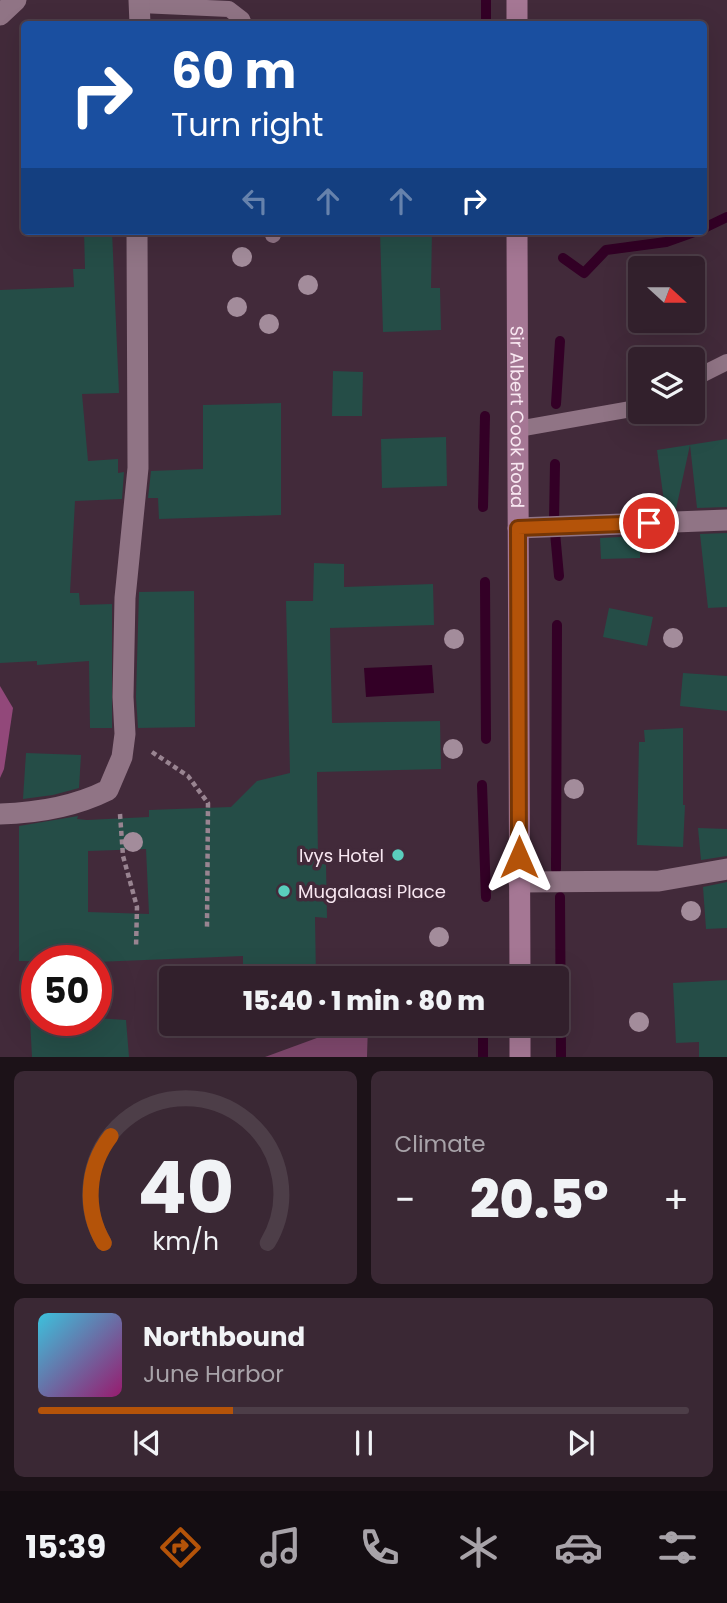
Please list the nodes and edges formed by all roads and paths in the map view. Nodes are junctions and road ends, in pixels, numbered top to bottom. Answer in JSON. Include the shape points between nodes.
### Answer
{"nodes":[{"id":1,"x":16,"y":0,"type":"edge"},
{"id":2,"x":517,"y":0,"type":"edge"},
{"id":3,"x":140,"y":10,"type":"edge"},
{"id":4,"x":0,"y":15,"type":"edge"},
{"id":5,"x":243,"y":21,"type":"edge"},
{"id":6,"x":517,"y":21,"type":"edge"},
{"id":7,"x":137,"y":235,"type":"edge"},
{"id":8,"x":517,"y":235,"type":"edge"},
{"id":9,"x":727,"y":362,"type":"edge"},
{"id":10,"x":705,"y":373,"type":"edge"},
{"id":11,"x":628,"y":410,"type":"edge"},
{"id":12,"x":518,"y":429,"type":"junction"},
{"id":13,"x":727,"y":520,"type":"edge"},
{"id":14,"x":518,"y":528,"type":"junction"},
{"id":15,"x":125,"y":734,"type":"junction"},
{"id":16,"x":108,"y":790,"type":"junction"},
{"id":17,"x":0,"y":814,"type":"edge"},
{"id":18,"x":727,"y":869,"type":"edge"},
{"id":19,"x":519,"y":882,"type":"junction"},
{"id":20,"x":207,"y":927,"type":"dead end"},
{"id":21,"x":136,"y":948,"type":"dead end"},
{"id":22,"x":520,"y":966,"type":"edge"},
{"id":23,"x":520,"y":1036,"type":"edge"},
{"id":24,"x":520,"y":1057,"type":"edge"}],
"edges":[{"from":1,"to":4,"type":"street"},
{"from":2,"to":6,"type":"main road"},
{"from":3,"to":5,"type":"lane","via":[[229,9]]},
{"from":7,"to":15,"type":"street","via":[[138,468],[125,598]]},
{"from":8,"to":12,"type":"main road","name":"Sir Albert Cook Road"},
{"from":9,"to":10,"type":"lane"},
{"from":11,"to":12,"type":"lane"},
{"from":12,"to":14,"type":"main road","name":"Sir Albert Cook Road"},
{"from":13,"to":14,"type":"street"},
{"from":14,"to":19,"type":"main road","name":"Sir Albert Cook Road"},
{"from":15,"to":16,"type":"street","via":[[122,757]]},
{"from":15,"to":20,"type":"path","via":[[188,776],[208,803]]},
{"from":16,"to":17,"type":"street","via":[[69,806]]},
{"from":16,"to":21,"type":"path","via":[[120,811],[123,856],[137,906]]},
{"from":18,"to":19,"type":"street","via":[[659,881]]},
{"from":19,"to":22,"type":"main road","name":"Sir Albert Cook Road"},
{"from":23,"to":24,"type":"main road"}]}
